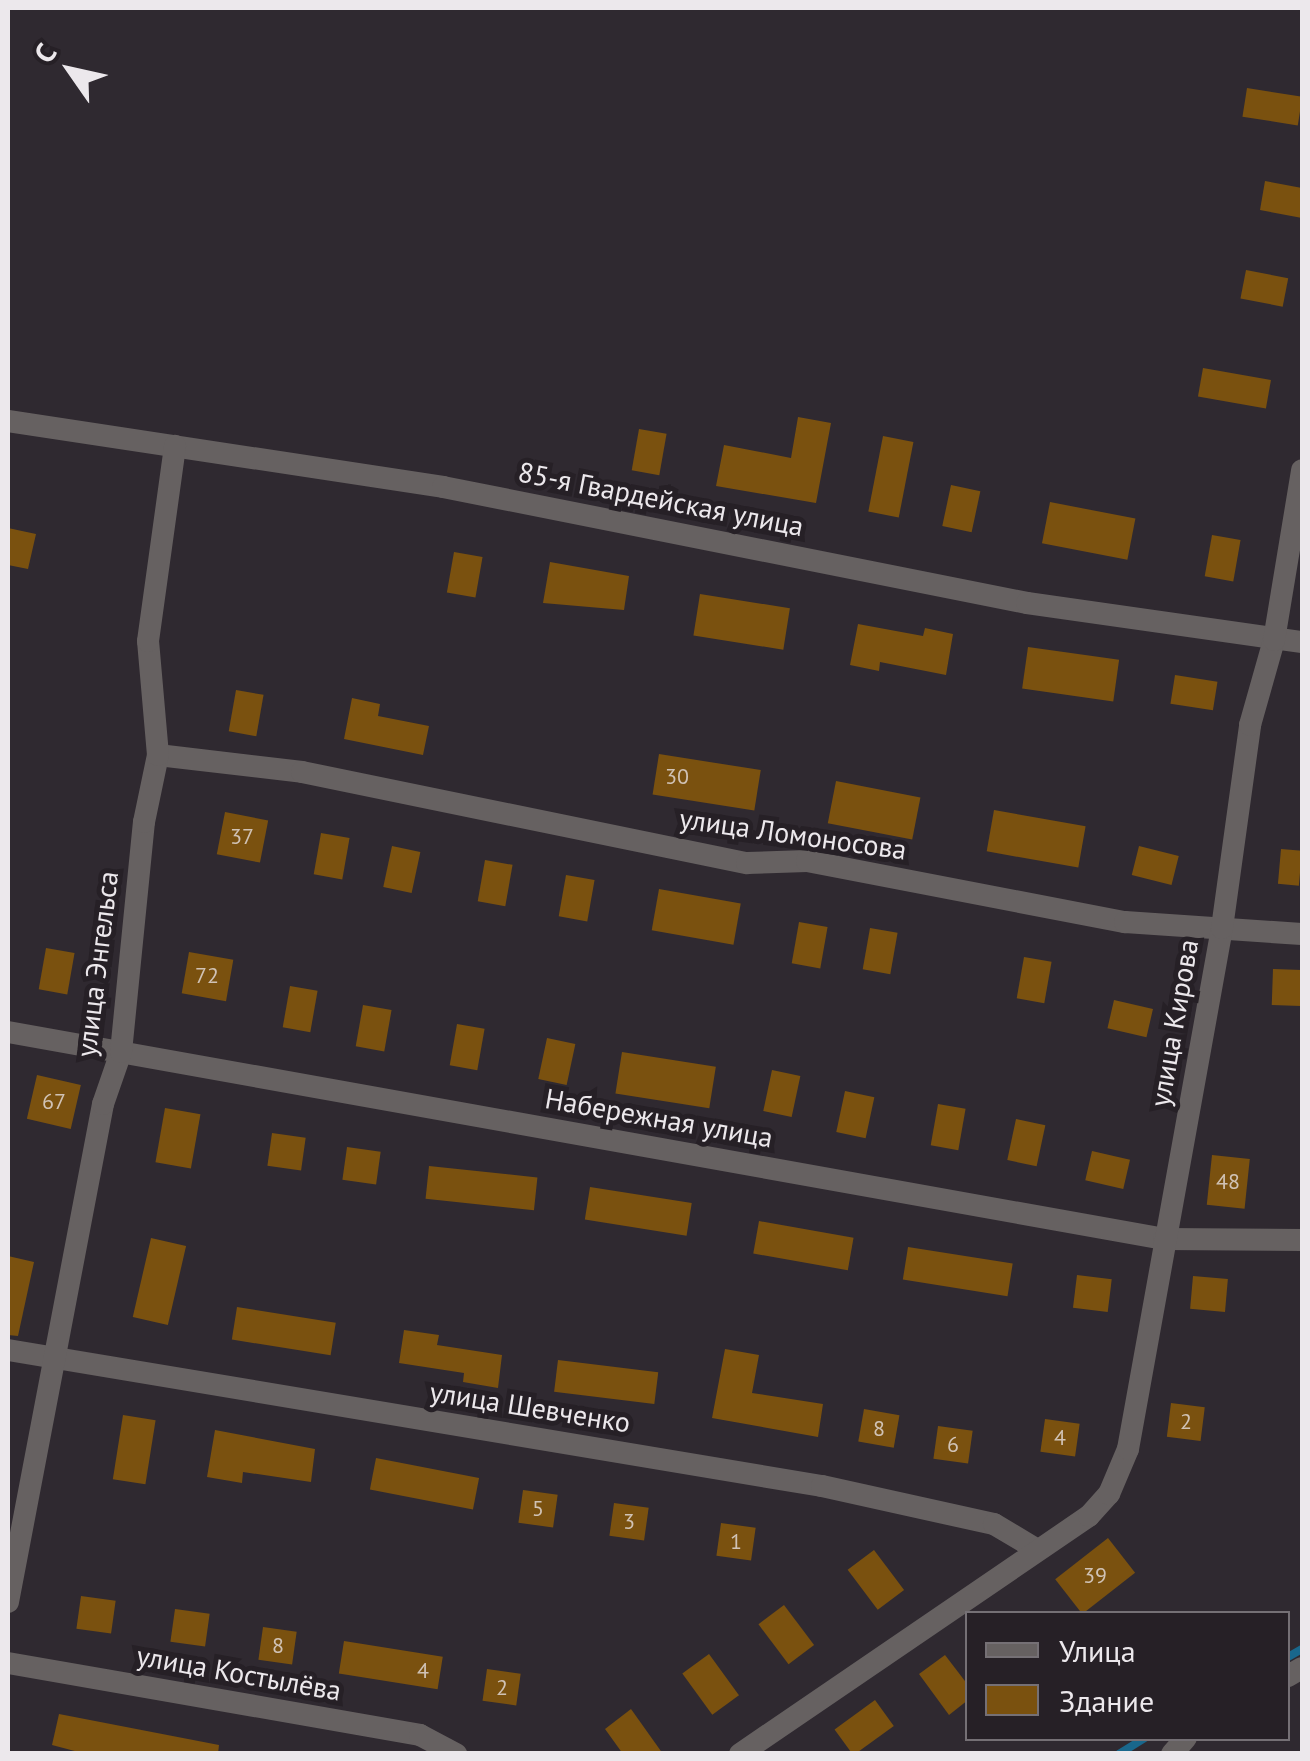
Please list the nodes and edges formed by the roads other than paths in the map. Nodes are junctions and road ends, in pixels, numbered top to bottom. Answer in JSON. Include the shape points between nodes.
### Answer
{"nodes":[{"id":1,"x":8,"y":421,"type":"edge"},
{"id":2,"x":175,"y":446,"type":"junction"},
{"id":3,"x":1302,"y":470,"type":"edge"},
{"id":4,"x":1274,"y":640,"type":"junction"},
{"id":5,"x":1302,"y":642,"type":"edge"},
{"id":6,"x":158,"y":755,"type":"junction"},
{"id":7,"x":1222,"y":928,"type":"junction"},
{"id":8,"x":1302,"y":934,"type":"edge"},
{"id":9,"x":8,"y":1032,"type":"edge"},
{"id":10,"x":121,"y":1052,"type":"junction"},
{"id":11,"x":1164,"y":1239,"type":"junction"},
{"id":12,"x":1302,"y":1240,"type":"edge"},
{"id":13,"x":8,"y":1350,"type":"edge"},
{"id":14,"x":54,"y":1358,"type":"junction"},
{"id":15,"x":1036,"y":1549,"type":"junction"},
{"id":16,"x":8,"y":1602,"type":"edge"},
{"id":17,"x":8,"y":1663,"type":"edge"},
{"id":18,"x":456,"y":1754,"type":"edge"},
{"id":19,"x":740,"y":1754,"type":"edge"}],
"edges":[{"from":1,"to":2,"type":"street","name":"85-я Гвардейская улица"},
{"from":2,"to":4,"type":"street","name":"85-я Гвардейская улица","via":[[443,487],[1026,602]]},
{"from":2,"to":6,"type":"street","name":"улица Энгельса","via":[[148,641]]},
{"from":3,"to":4,"type":"street","name":"улица Кирова"},
{"from":4,"to":5,"type":"street","name":"85-я Гвардейская улица"},
{"from":4,"to":7,"type":"street","name":"улица Кирова","via":[[1250,725]]},
{"from":6,"to":7,"type":"street","name":"улица Ломоносова","via":[[302,772],[747,862],[807,860],[1125,922]]},
{"from":6,"to":10,"type":"street","name":"улица Энгельса","via":[[144,822]]},
{"from":7,"to":8,"type":"street","name":"улица Ломоносова"},
{"from":7,"to":11,"type":"street","name":"улица Кирова"},
{"from":9,"to":10,"type":"street","name":"Набережная улица"},
{"from":10,"to":11,"type":"street","name":"Набережная улица"},
{"from":10,"to":14,"type":"street","name":"улица Энгельса","via":[[103,1104]]},
{"from":11,"to":12,"type":"street","name":"Набережная улица"},
{"from":11,"to":15,"type":"street","name":"улица Кирова","via":[[1128,1448],[1109,1494],[1089,1516]]},
{"from":13,"to":14,"type":"street","name":"улица Шевченко"},
{"from":14,"to":15,"type":"street","name":"улица Шевченко","via":[[822,1486],[994,1524]]},
{"from":14,"to":16,"type":"street","name":"улица Энгельса"},
{"from":15,"to":19,"type":"street","name":"улица Кирова"},
{"from":17,"to":18,"type":"street","name":"улица Костылёва","via":[[420,1734]]}]}
